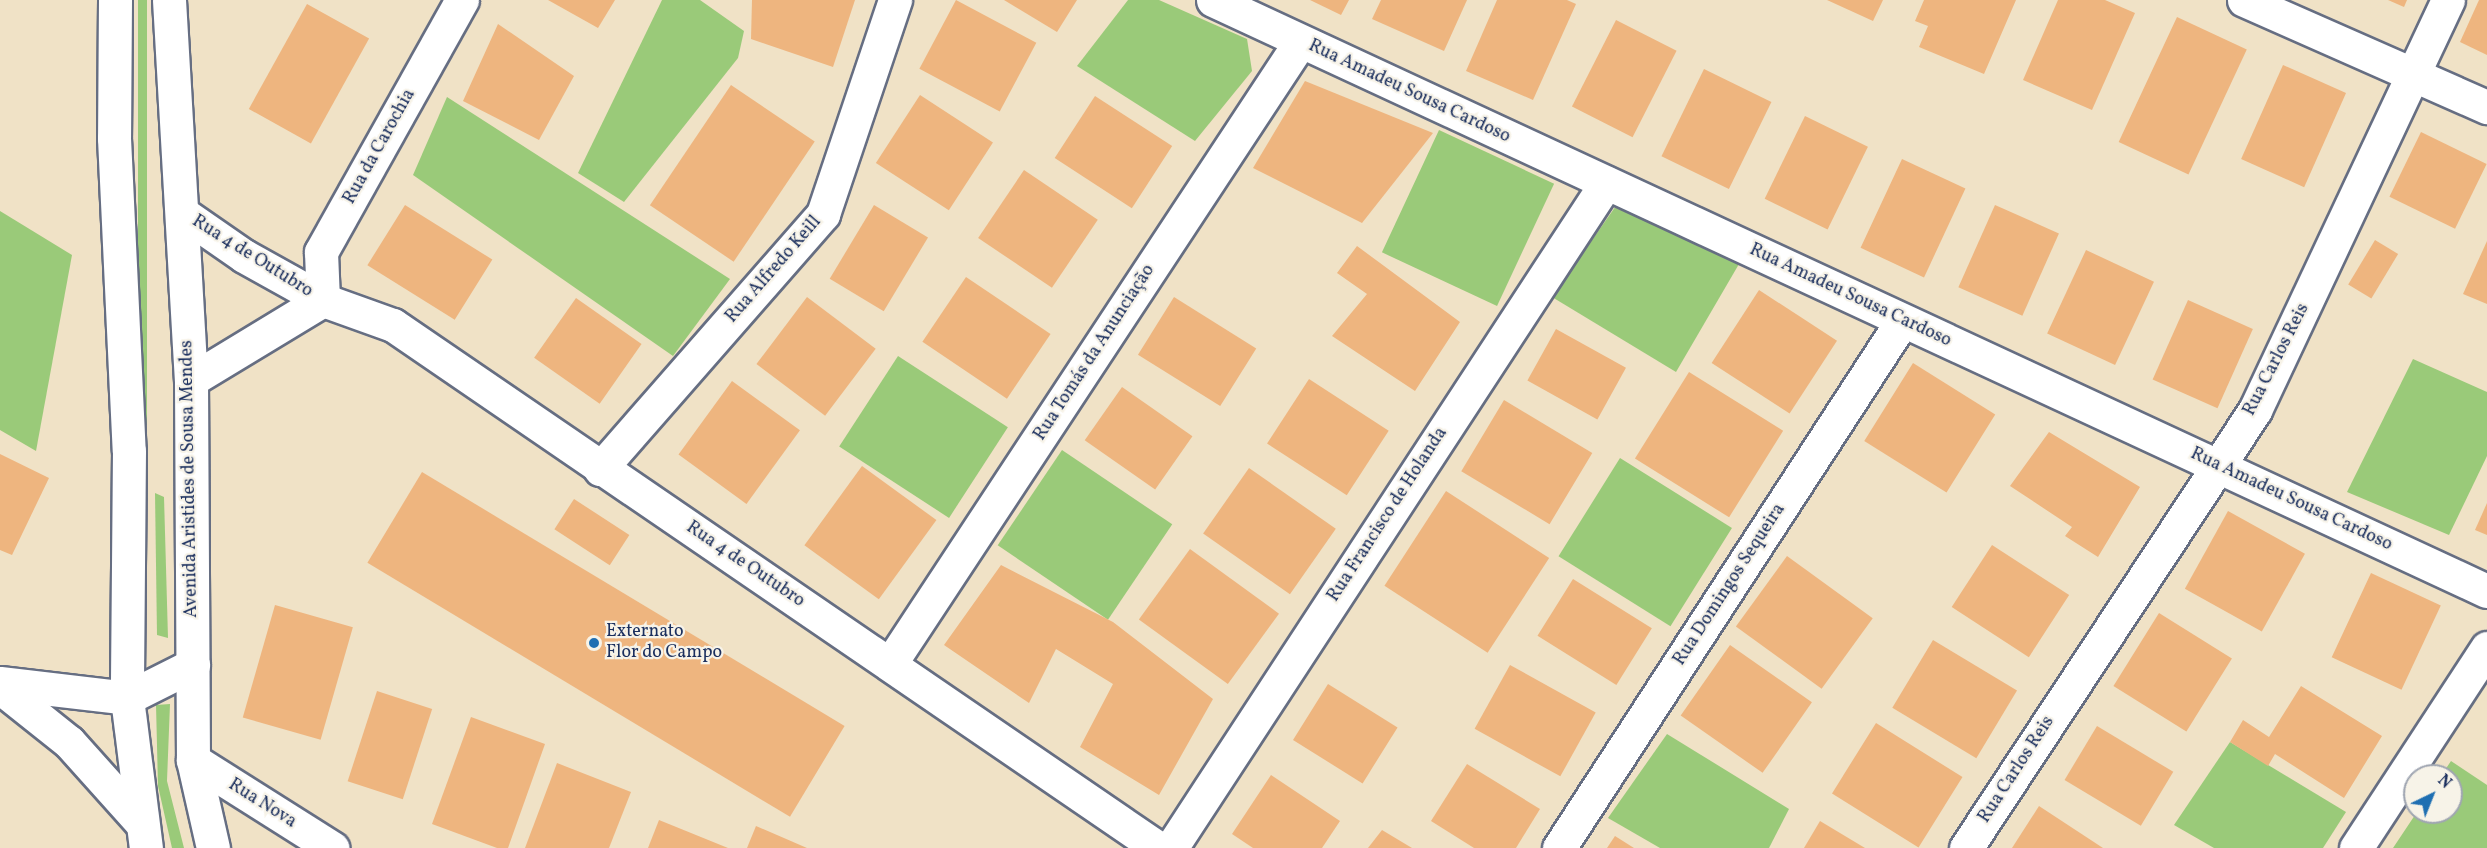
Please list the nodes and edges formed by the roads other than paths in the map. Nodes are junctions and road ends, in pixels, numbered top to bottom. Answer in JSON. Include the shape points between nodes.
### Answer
{"nodes":[{"id":1,"x":115,"y":0,"type":"edge"},
{"id":2,"x":169,"y":0,"type":"edge"},
{"id":3,"x":462,"y":0,"type":"edge"},
{"id":4,"x":895,"y":0,"type":"edge"},
{"id":5,"x":1214,"y":0,"type":"edge"},
{"id":6,"x":2244,"y":0,"type":"edge"},
{"id":7,"x":2448,"y":0,"type":"edge"},
{"id":8,"x":1300,"y":42,"type":"junction"},
{"id":9,"x":2415,"y":74,"type":"junction"},
{"id":10,"x":2487,"y":107,"type":"edge"},
{"id":11,"x":1606,"y":183,"type":"junction"},
{"id":12,"x":182,"y":213,"type":"junction"},
{"id":13,"x":323,"y":300,"type":"junction"},
{"id":14,"x":1902,"y":321,"type":"junction"},
{"id":15,"x":191,"y":380,"type":"junction"},
{"id":16,"x":2216,"y":464,"type":"junction"},
{"id":17,"x":600,"y":469,"type":"junction"},
{"id":18,"x":2487,"y":591,"type":"edge"},
{"id":19,"x":2487,"y":648,"type":"edge"},
{"id":20,"x":890,"y":664,"type":"junction"},
{"id":21,"x":193,"y":665,"type":"junction"},
{"id":22,"x":0,"y":685,"type":"edge"},
{"id":23,"x":127,"y":698,"type":"junction"},
{"id":24,"x":193,"y":760,"type":"junction"},
{"id":25,"x":143,"y":835,"type":"edge"},
{"id":26,"x":326,"y":847,"type":"edge"},
{"id":27,"x":213,"y":848,"type":"edge"},
{"id":28,"x":1158,"y":848,"type":"edge"},
{"id":29,"x":1171,"y":848,"type":"edge"},
{"id":30,"x":1559,"y":848,"type":"edge"},
{"id":31,"x":1966,"y":848,"type":"edge"},
{"id":32,"x":2356,"y":848,"type":"edge"}],
"edges":[{"from":1,"to":23,"type":"street","via":[[114,138],[129,452]]},
{"from":2,"to":12,"type":"street","name":"Avenida Aristides de Sousa Mendes"},
{"from":3,"to":13,"type":"street","name":"Rua da Carochia","via":[[321,252]]},
{"from":4,"to":17,"type":"street","name":"Rua Alfredo Keill","via":[[823,214]]},
{"from":5,"to":8,"type":"street","name":"Rua Amadeu Sousa Cardoso"},
{"from":6,"to":9,"type":"street"},
{"from":7,"to":9,"type":"street","name":"Rua Carlos Reis"},
{"from":8,"to":11,"type":"street","name":"Rua Amadeu Sousa Cardoso"},
{"from":8,"to":20,"type":"street","name":"Rua Tomás da Anunciação"},
{"from":9,"to":10,"type":"street"},
{"from":9,"to":16,"type":"street","name":"Rua Carlos Reis","via":[[2255,410]]},
{"from":11,"to":14,"type":"street","name":"Rua Amadeu Sousa Cardoso"},
{"from":11,"to":29,"type":"street","name":"Rua Francisco de Holanda"},
{"from":12,"to":13,"type":"street","name":"Rua 4 de Outubro","via":[[244,256]]},
{"from":12,"to":15,"type":"street","name":"Avenida Aristides de Sousa Mendes"},
{"from":13,"to":15,"type":"street","name":"Rua 4 de Outubro"},
{"from":13,"to":17,"type":"street","name":"Rua 4 de Outubro","via":[[393,325]]},
{"from":14,"to":16,"type":"street","name":"Rua Amadeu Sousa Cardoso"},
{"from":14,"to":30,"type":"street","name":"Rua Domingos Sequeira"},
{"from":15,"to":21,"type":"street","name":"Avenida Aristides de Sousa Mendes"},
{"from":16,"to":18,"type":"street","name":"Rua Amadeu Sousa Cardoso"},
{"from":16,"to":31,"type":"street","name":"Rua Carlos Reis"},
{"from":17,"to":20,"type":"street","name":"Rua 4 de Outubro"},
{"from":19,"to":32,"type":"street"},
{"from":20,"to":28,"type":"street","name":"Rua 4 de Outubro"},
{"from":21,"to":23,"type":"street"},
{"from":21,"to":24,"type":"street","name":"Avenida Aristides de Sousa Mendes"},
{"from":22,"to":23,"type":"street"},
{"from":22,"to":25,"type":"street","via":[[69,742]]},
{"from":23,"to":25,"type":"street"},
{"from":24,"to":26,"type":"street","name":"Rua Nova"},
{"from":24,"to":27,"type":"street","name":"Avenida Aristides de Sousa Mendes"}]}
